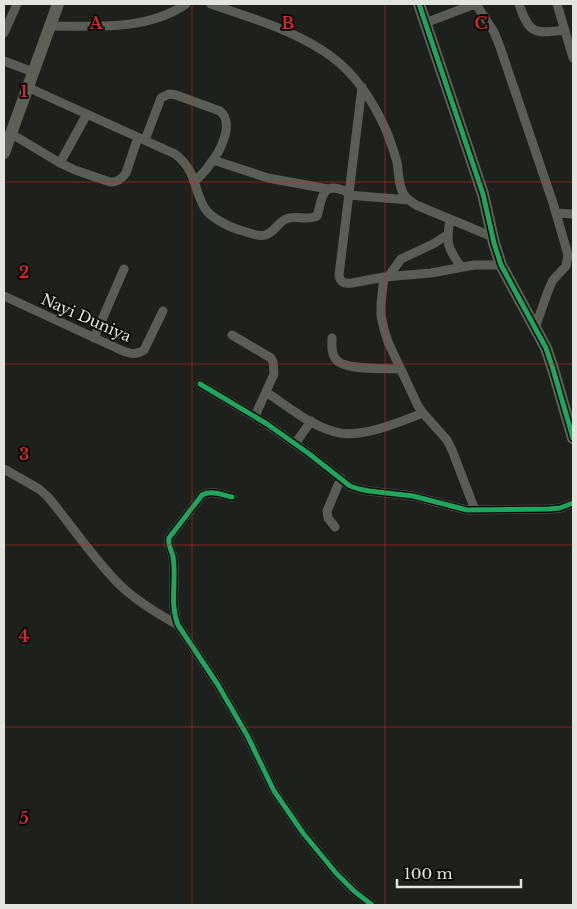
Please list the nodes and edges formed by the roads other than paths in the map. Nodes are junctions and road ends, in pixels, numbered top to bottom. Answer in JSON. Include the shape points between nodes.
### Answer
{"nodes":[{"id":1,"x":17,"y":4,"type":"edge"},
{"id":2,"x":58,"y":4,"type":"edge"},
{"id":3,"x":186,"y":4,"type":"edge"},
{"id":4,"x":211,"y":4,"type":"edge"},
{"id":5,"x":419,"y":4,"type":"edge"},
{"id":6,"x":475,"y":4,"type":"edge"},
{"id":7,"x":519,"y":4,"type":"edge"},
{"id":8,"x":557,"y":4,"type":"edge"},
{"id":9,"x":425,"y":23,"type":"junction"},
{"id":10,"x":50,"y":26,"type":"junction"},
{"id":11,"x":565,"y":30,"type":"junction"},
{"id":12,"x":4,"y":32,"type":"edge"},
{"id":13,"x":573,"y":58,"type":"edge"},
{"id":14,"x":4,"y":61,"type":"edge"},
{"id":15,"x":33,"y":72,"type":"junction"},
{"id":16,"x":362,"y":87,"type":"junction"},
{"id":17,"x":27,"y":88,"type":"junction"},
{"id":18,"x":87,"y":114,"type":"junction"},
{"id":19,"x":10,"y":133,"type":"junction"},
{"id":20,"x":142,"y":138,"type":"junction"},
{"id":21,"x":4,"y":153,"type":"edge"},
{"id":22,"x":213,"y":160,"type":"junction"},
{"id":23,"x":60,"y":164,"type":"junction"},
{"id":24,"x":194,"y":182,"type":"junction"},
{"id":25,"x":328,"y":189,"type":"junction"},
{"id":26,"x":348,"y":193,"type":"junction"},
{"id":27,"x":409,"y":200,"type":"junction"},
{"id":28,"x":556,"y":213,"type":"junction"},
{"id":29,"x":573,"y":214,"type":"edge"},
{"id":30,"x":450,"y":219,"type":"junction"},
{"id":31,"x":447,"y":236,"type":"junction"},
{"id":32,"x":493,"y":238,"type":"junction"},
{"id":33,"x":501,"y":265,"type":"junction"},
{"id":34,"x":461,"y":267,"type":"junction"},
{"id":35,"x":124,"y":269,"type":"dead end"},
{"id":36,"x":386,"y":277,"type":"junction"},
{"id":37,"x":4,"y":296,"type":"edge"},
{"id":38,"x":163,"y":311,"type":"dead end"},
{"id":39,"x":535,"y":328,"type":"junction"},
{"id":40,"x":232,"y":335,"type":"dead end"},
{"id":41,"x":94,"y":338,"type":"junction"},
{"id":42,"x":332,"y":338,"type":"dead end"},
{"id":43,"x":401,"y":369,"type":"junction"},
{"id":44,"x":200,"y":384,"type":"dead end"},
{"id":45,"x":266,"y":392,"type":"junction"},
{"id":46,"x":423,"y":413,"type":"junction"},
{"id":47,"x":254,"y":416,"type":"junction"},
{"id":48,"x":311,"y":421,"type":"junction"},
{"id":49,"x":573,"y":438,"type":"edge"},
{"id":50,"x":295,"y":444,"type":"junction"},
{"id":51,"x":4,"y":469,"type":"edge"},
{"id":52,"x":341,"y":478,"type":"junction"},
{"id":53,"x":232,"y":498,"type":"dead end"},
{"id":54,"x":573,"y":503,"type":"edge"},
{"id":55,"x":475,"y":510,"type":"junction"},
{"id":56,"x":334,"y":527,"type":"dead end"},
{"id":57,"x":178,"y":625,"type":"junction"},
{"id":58,"x":372,"y":905,"type":"edge"}],
"edges":[{"from":1,"to":12,"type":"street"},
{"from":2,"to":10,"type":"street"},
{"from":3,"to":10,"type":"street","via":[[146,21],[101,26]]},
{"from":4,"to":16,"type":"street","via":[[276,27],[309,43],[332,57]]},
{"from":5,"to":9,"type":"street"},
{"from":6,"to":9,"type":"street"},
{"from":6,"to":28,"type":"street","via":[[500,46]]},
{"from":7,"to":11,"type":"street","via":[[532,29],[542,32]]},
{"from":8,"to":11,"type":"street"},
{"from":9,"to":32,"type":"street","via":[[483,194]]},
{"from":10,"to":15,"type":"street"},
{"from":11,"to":13,"type":"street"},
{"from":14,"to":15,"type":"street"},
{"from":15,"to":17,"type":"street"},
{"from":16,"to":26,"type":"street"},
{"from":16,"to":27,"type":"street","via":[[385,129],[401,187]]},
{"from":17,"to":18,"type":"street"},
{"from":17,"to":19,"type":"street"},
{"from":18,"to":20,"type":"street"},
{"from":18,"to":23,"type":"street"},
{"from":19,"to":21,"type":"street"},
{"from":19,"to":23,"type":"street"},
{"from":20,"to":22,"type":"street","via":[[161,98],[176,94],[225,114],[226,131]]},
{"from":20,"to":23,"type":"street","via":[[126,173],[116,182]]},
{"from":20,"to":24,"type":"street","via":[[184,160]]},
{"from":22,"to":24,"type":"street"},
{"from":22,"to":25,"type":"street","via":[[268,178]]},
{"from":24,"to":25,"type":"street","via":[[204,208],[212,217],[240,230],[262,235],[270,233],[284,220],[317,216]]},
{"from":25,"to":26,"type":"street"},
{"from":26,"to":27,"type":"street"},
{"from":26,"to":36,"type":"street","via":[[340,279],[346,284]]},
{"from":27,"to":30,"type":"street"},
{"from":28,"to":29,"type":"street"},
{"from":28,"to":39,"type":"street","via":[[568,260],[553,280]]},
{"from":30,"to":31,"type":"street"},
{"from":30,"to":32,"type":"street"},
{"from":31,"to":34,"type":"street","via":[[451,252]]},
{"from":31,"to":36,"type":"street","via":[[401,259]]},
{"from":32,"to":33,"type":"street"},
{"from":33,"to":34,"type":"street"},
{"from":33,"to":39,"type":"street"},
{"from":34,"to":36,"type":"street"},
{"from":35,"to":41,"type":"street"},
{"from":36,"to":43,"type":"street","via":[[381,316],[388,342]]},
{"from":37,"to":41,"type":"street","name":"Nayi Duniya"},
{"from":38,"to":41,"type":"street","name":"Nayi Duniya","via":[[139,354]]},
{"from":39,"to":49,"type":"street","via":[[546,348]]},
{"from":40,"to":45,"type":"street","via":[[273,362],[274,374]]},
{"from":42,"to":43,"type":"street","via":[[332,352],[340,364]]},
{"from":43,"to":46,"type":"street"},
{"from":44,"to":47,"type":"street"},
{"from":45,"to":47,"type":"street"},
{"from":45,"to":48,"type":"street"},
{"from":46,"to":48,"type":"street","via":[[384,427],[349,434]]},
{"from":46,"to":55,"type":"street","via":[[447,440]]},
{"from":47,"to":50,"type":"street"},
{"from":48,"to":50,"type":"street"},
{"from":50,"to":52,"type":"street"},
{"from":51,"to":57,"type":"street","via":[[48,497],[123,588]]},
{"from":52,"to":55,"type":"street","via":[[350,486],[369,492],[413,496]]},
{"from":52,"to":56,"type":"street","via":[[327,511]]},
{"from":53,"to":57,"type":"street","via":[[211,493],[202,495],[169,538],[173,559],[173,608]]},
{"from":54,"to":55,"type":"street","via":[[549,509]]},
{"from":57,"to":58,"type":"street","via":[[218,685],[274,791],[298,826],[336,873]]}]}
